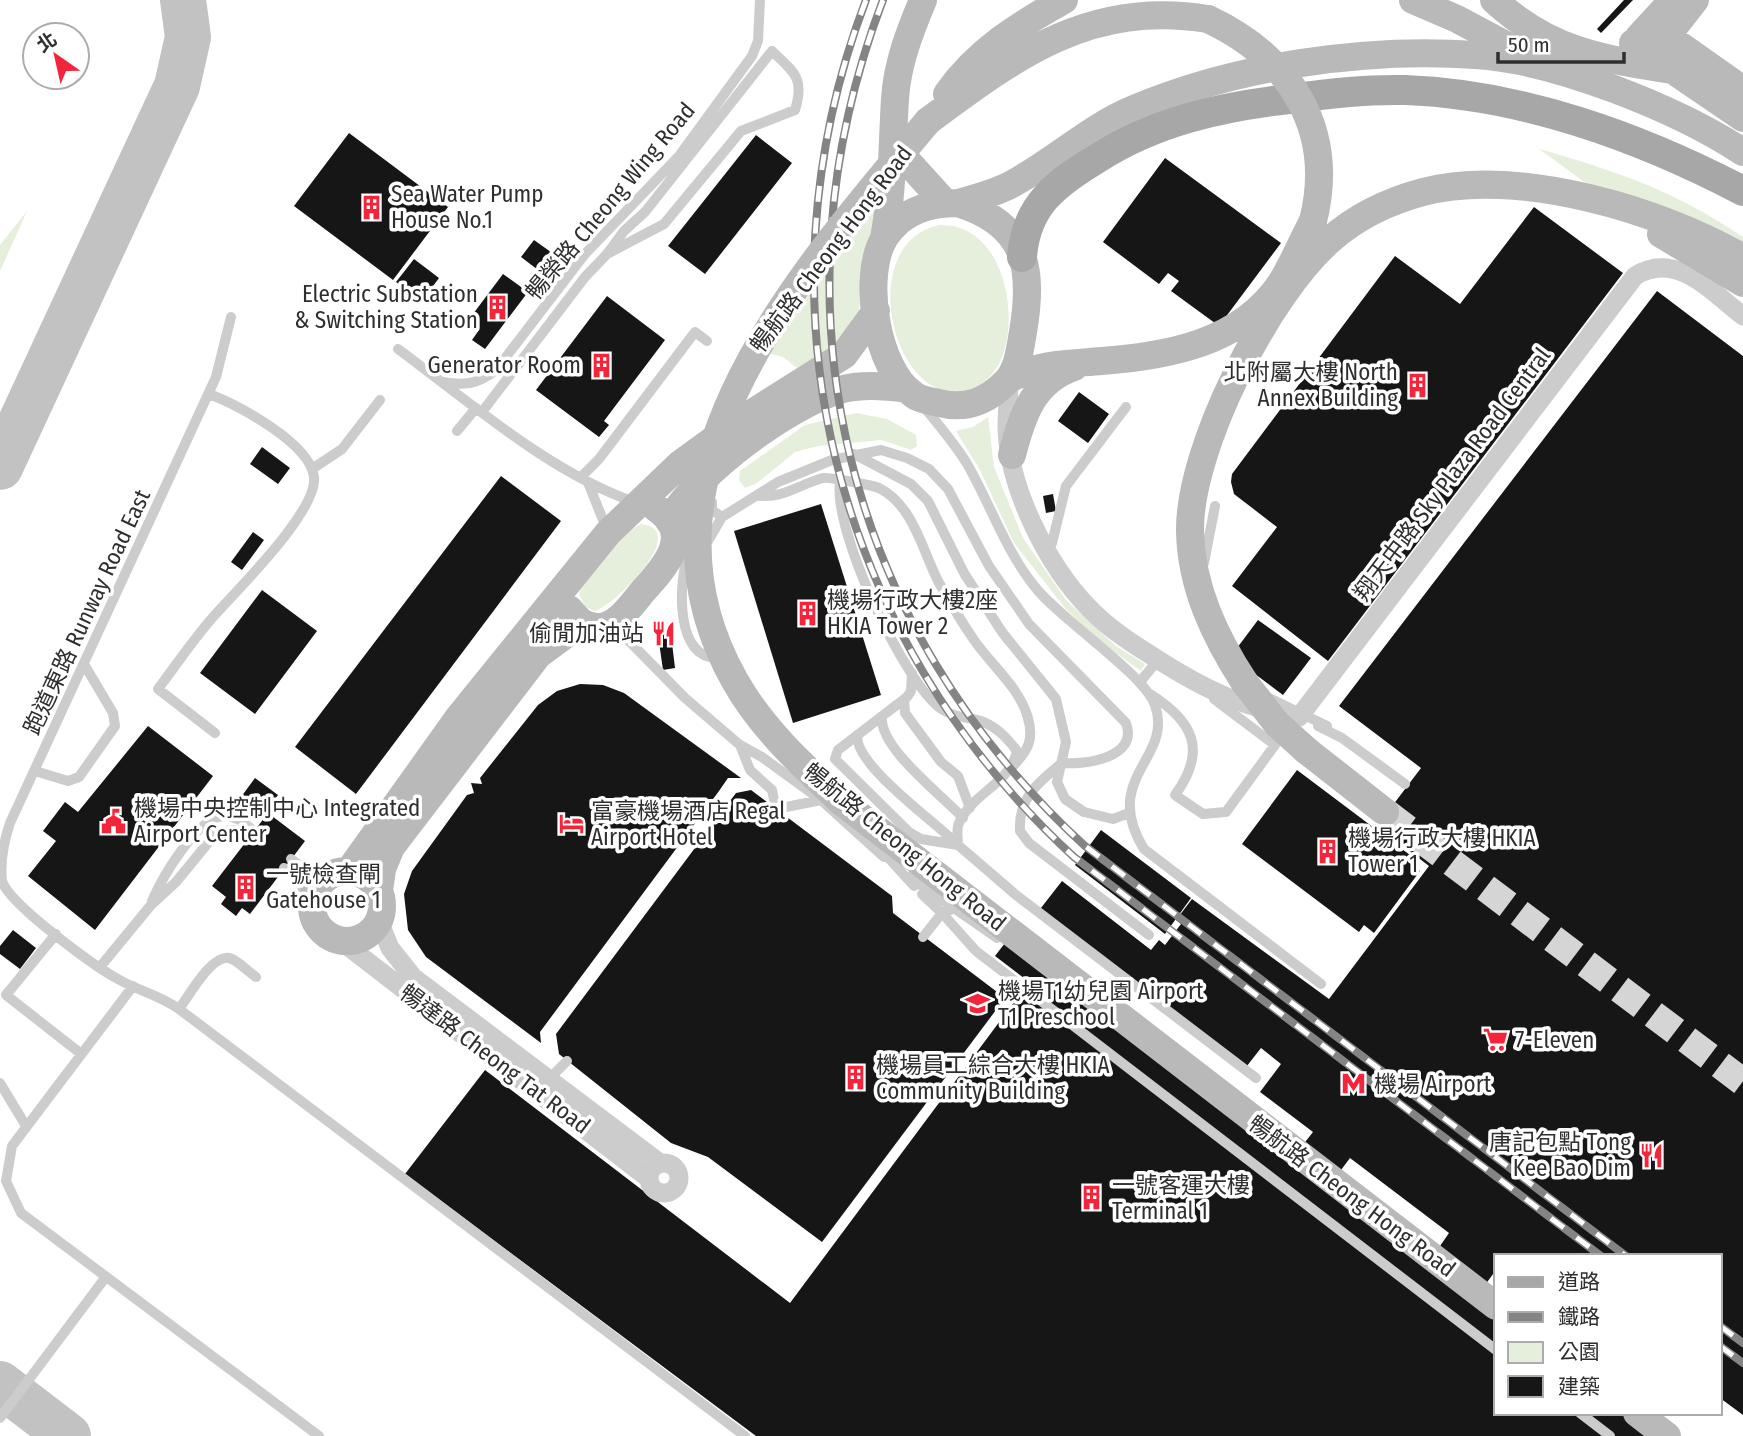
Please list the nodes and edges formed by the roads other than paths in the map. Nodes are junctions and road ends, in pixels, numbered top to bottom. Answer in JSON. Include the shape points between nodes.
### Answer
{"nodes":[{"id":1,"x":760,"y":0,"type":"edge"},
{"id":2,"x":923,"y":0,"type":"edge"},
{"id":3,"x":1064,"y":0,"type":"edge"},
{"id":4,"x":1413,"y":0,"type":"edge"},
{"id":5,"x":1494,"y":0,"type":"edge"},
{"id":6,"x":1672,"y":0,"type":"edge"},
{"id":7,"x":1695,"y":0,"type":"edge"},
{"id":8,"x":1650,"y":49,"type":"junction"},
{"id":9,"x":1553,"y":71,"type":"junction"},
{"id":10,"x":965,"y":83,"type":"junction"},
{"id":11,"x":1743,"y":90,"type":"edge"},
{"id":12,"x":1743,"y":118,"type":"edge"},
{"id":13,"x":895,"y":135,"type":"junction"},
{"id":14,"x":1743,"y":152,"type":"edge"},
{"id":15,"x":1688,"y":165,"type":"junction"},
{"id":16,"x":1743,"y":191,"type":"edge"},
{"id":17,"x":951,"y":203,"type":"junction"},
{"id":18,"x":1743,"y":206,"type":"edge"},
{"id":19,"x":1618,"y":207,"type":"junction"},
{"id":20,"x":884,"y":238,"type":"junction"},
{"id":21,"x":607,"y":254,"type":"junction"},
{"id":22,"x":1022,"y":257,"type":"junction"},
{"id":23,"x":1743,"y":258,"type":"edge"},
{"id":24,"x":1743,"y":283,"type":"edge"},
{"id":25,"x":876,"y":311,"type":"junction"},
{"id":26,"x":1743,"y":316,"type":"edge"},
{"id":27,"x":231,"y":317,"type":"dead end"},
{"id":28,"x":707,"y":341,"type":"dead end"},
{"id":29,"x":398,"y":349,"type":"dead end"},
{"id":30,"x":1087,"y":362,"type":"junction"},
{"id":31,"x":1009,"y":379,"type":"junction"},
{"id":32,"x":443,"y":382,"type":"junction"},
{"id":33,"x":911,"y":393,"type":"junction"},
{"id":34,"x":209,"y":394,"type":"junction"},
{"id":35,"x":380,"y":400,"type":"dead end"},
{"id":36,"x":1126,"y":407,"type":"dead end"},
{"id":37,"x":479,"y":410,"type":"junction"},
{"id":38,"x":457,"y":432,"type":"dead end"},
{"id":39,"x":854,"y":454,"type":"junction"},
{"id":40,"x":1012,"y":454,"type":"junction"},
{"id":41,"x":312,"y":469,"type":"junction"},
{"id":42,"x":580,"y":478,"type":"junction"},
{"id":43,"x":721,"y":478,"type":"junction"},
{"id":44,"x":841,"y":482,"type":"junction"},
{"id":45,"x":589,"y":485,"type":"junction"},
{"id":46,"x":757,"y":495,"type":"junction"},
{"id":47,"x":640,"y":501,"type":"junction"},
{"id":48,"x":711,"y":504,"type":"junction"},
{"id":49,"x":1215,"y":506,"type":"dead end"},
{"id":50,"x":722,"y":517,"type":"junction"},
{"id":51,"x":670,"y":521,"type":"junction"},
{"id":52,"x":608,"y":533,"type":"junction"},
{"id":53,"x":1047,"y":550,"type":"junction"},
{"id":54,"x":564,"y":584,"type":"junction"},
{"id":55,"x":1203,"y":598,"type":"junction"},
{"id":56,"x":590,"y":625,"type":"junction"},
{"id":57,"x":1158,"y":660,"type":"junction"},
{"id":58,"x":84,"y":664,"type":"junction"},
{"id":59,"x":912,"y":673,"type":"junction"},
{"id":60,"x":1140,"y":682,"type":"junction"},
{"id":61,"x":1245,"y":683,"type":"junction"},
{"id":62,"x":1195,"y":684,"type":"junction"},
{"id":63,"x":1150,"y":693,"type":"junction"},
{"id":64,"x":904,"y":700,"type":"junction"},
{"id":65,"x":882,"y":716,"type":"junction"},
{"id":66,"x":1298,"y":717,"type":"junction"},
{"id":67,"x":215,"y":733,"type":"dead end"},
{"id":68,"x":857,"y":735,"type":"junction"},
{"id":69,"x":740,"y":745,"type":"junction"},
{"id":70,"x":1275,"y":745,"type":"junction"},
{"id":71,"x":1062,"y":763,"type":"junction"},
{"id":72,"x":1014,"y":766,"type":"junction"},
{"id":73,"x":804,"y":767,"type":"junction"},
{"id":74,"x":35,"y":771,"type":"junction"},
{"id":75,"x":821,"y":800,"type":"junction"},
{"id":76,"x":1384,"y":806,"type":"joint"},
{"id":77,"x":350,"y":807,"type":"dead end"},
{"id":78,"x":970,"y":808,"type":"junction"},
{"id":79,"x":1129,"y":813,"type":"junction"},
{"id":80,"x":963,"y":818,"type":"junction"},
{"id":81,"x":378,"y":828,"type":"junction"},
{"id":82,"x":250,"y":835,"type":"dead end"},
{"id":83,"x":958,"y":845,"type":"junction"},
{"id":84,"x":340,"y":873,"type":"junction"},
{"id":85,"x":1,"y":882,"type":"edge"},
{"id":86,"x":914,"y":886,"type":"junction"},
{"id":87,"x":379,"y":891,"type":"junction"},
{"id":88,"x":312,"y":907,"type":"junction"},
{"id":89,"x":942,"y":913,"type":"junction"},
{"id":90,"x":379,"y":920,"type":"junction"},
{"id":91,"x":932,"y":923,"type":"junction"},
{"id":92,"x":56,"y":933,"type":"junction"},
{"id":93,"x":1149,"y":934,"type":"dead end"},
{"id":94,"x":923,"y":937,"type":"dead end"},
{"id":95,"x":341,"y":941,"type":"junction"},
{"id":96,"x":1036,"y":958,"type":"junction"},
{"id":97,"x":100,"y":967,"type":"junction"},
{"id":98,"x":256,"y":978,"type":"dead end"},
{"id":99,"x":1321,"y":984,"type":"dead end"},
{"id":100,"x":133,"y":986,"type":"junction"},
{"id":101,"x":179,"y":1009,"type":"junction"},
{"id":102,"x":80,"y":1054,"type":"junction"},
{"id":103,"x":567,"y":1060,"type":"dead end"},
{"id":104,"x":1256,"y":1078,"type":"dead end"},
{"id":105,"x":548,"y":1080,"type":"junction"},
{"id":106,"x":0,"y":1083,"type":"edge"},
{"id":107,"x":26,"y":1126,"type":"junction"},
{"id":108,"x":105,"y":1278,"type":"junction"},
{"id":109,"x":1494,"y":1304,"type":"edge"},
{"id":110,"x":1494,"y":1348,"type":"edge"},
{"id":111,"x":1583,"y":1415,"type":"edge"},
{"id":112,"x":1640,"y":1415,"type":"edge"},
{"id":113,"x":0,"y":1418,"type":"edge"},
{"id":114,"x":319,"y":1436,"type":"edge"},
{"id":115,"x":745,"y":1436,"type":"edge"},
{"id":116,"x":1610,"y":1436,"type":"edge"},
{"id":117,"x":1667,"y":1436,"type":"edge"}],
"edges":[{"from":1,"to":32,"type":"lane","name":"暢榮路 Cheong Wing Road","via":[[758,41],[752,56],[679,156],[585,254],[496,370],[470,384]]},
{"from":2,"to":13,"type":"street","via":[[901,60]]},
{"from":3,"to":10,"type":"street","via":[[1007,33]]},
{"from":4,"to":9,"type":"street"},
{"from":5,"to":8,"type":"street","via":[[1557,44],[1592,54]]},
{"from":6,"to":8,"type":"street"},
{"from":7,"to":8,"type":"street"},
{"from":8,"to":11,"type":"street"},
{"from":8,"to":12,"type":"street"},
{"from":9,"to":14,"type":"street","via":[[1660,109]]},
{"from":9,"to":17,"type":"street","via":[[1478,55],[1417,54],[1356,57],[1209,83],[1130,110],[1011,184]]},
{"from":10,"to":30,"type":"street","bridge":true,"via":[[1091,18],[1154,9],[1208,19],[1256,47],[1277,66],[1307,112],[1320,166],[1320,194],[1313,221],[1280,284],[1239,323],[1215,338],[1170,354]]},
{"from":10,"to":73,"type":"street","name":"暢航路 Cheong Hong Road","bridge":true,"via":[[864,198],[758,344],[722,417],[703,489],[701,577],[721,653],[755,711]]},
{"from":13,"to":17,"type":"street","via":[[906,161]]},
{"from":13,"to":20,"type":"street"},
{"from":15,"to":16,"type":"main road"},
{"from":15,"to":18,"type":"street"},
{"from":15,"to":22,"type":"main road","via":[[1547,113],[1470,96],[1376,90],[1252,103],[1178,120],[1083,167],[1033,213]]},
{"from":17,"to":20,"type":"street","via":[[911,211]]},
{"from":17,"to":22,"type":"street","via":[[986,211],[1009,231]]},
{"from":19,"to":23,"type":"street","via":[[1685,228]]},
{"from":19,"to":24,"type":"street"},
{"from":19,"to":55,"type":"street","via":[[1537,188],[1456,184],[1384,205],[1329,240],[1269,317],[1202,454],[1190,531]]},
{"from":20,"to":25,"type":"street","via":[[875,272]]},
{"from":21,"to":21,"type":"lane","via":[[772,51],[797,74],[800,94],[795,110],[741,131],[664,224]]},
{"from":21,"to":37,"type":"lane"},
{"from":22,"to":31,"type":"street","via":[[1027,298],[1021,344]]},
{"from":25,"to":33,"type":"street","via":[[884,354]]},
{"from":25,"to":47,"type":"street","via":[[844,355],[735,424],[680,464]]},
{"from":26,"to":66,"type":"street","name":"翔天中路 Sky Plaza Road Central","via":[[1679,269],[1656,266],[1635,276]]},
{"from":27,"to":34,"type":"lane","name":"跑道東路 Runway Road East"},
{"from":28,"to":42,"type":"lane","via":[[695,332]]},
{"from":29,"to":32,"type":"lane"},
{"from":30,"to":31,"type":"street","via":[[1058,363]]},
{"from":30,"to":40,"type":"street","via":[[1065,370],[1035,393],[1020,422]]},
{"from":31,"to":33,"type":"street","via":[[981,401],[964,406]]},
{"from":31,"to":40,"type":"street","via":[[1007,428]]},
{"from":32,"to":37,"type":"lane"},
{"from":33,"to":43,"type":"street","via":[[858,387],[827,395],[789,415]]},
{"from":33,"to":60,"type":"lane","via":[[966,462],[1034,586]]},
{"from":34,"to":41,"type":"lane","via":[[247,411],[303,454]]},
{"from":34,"to":58,"type":"lane","name":"跑道東路 Runway Road East"},
{"from":35,"to":41,"type":"lane","via":[[342,449]]},
{"from":36,"to":53,"type":"lane","via":[[1066,486]]},
{"from":37,"to":38,"type":"lane"},
{"from":37,"to":42,"type":"lane"},
{"from":39,"to":46,"type":"lane","via":[[823,463]]},
{"from":39,"to":71,"type":"lane","via":[[911,484],[928,501],[976,593],[1056,699],[1066,742]]},
{"from":39,"to":71,"type":"lane","via":[[881,450],[929,469],[948,489],[989,566],[1030,624],[1065,664],[1122,715],[1129,731],[1124,744],[1101,761]]},
{"from":40,"to":53,"type":"street","via":[[1024,501]]},
{"from":41,"to":67,"type":"lane","via":[[314,486],[304,507],[246,585],[212,618],[158,689]]},
{"from":42,"to":45,"type":"lane"},
{"from":43,"to":48,"type":"lane"},
{"from":43,"to":51,"type":"street","via":[[689,491]]},
{"from":44,"to":46,"type":"lane","via":[[824,478],[774,497]]},
{"from":44,"to":59,"type":"lane","via":[[838,498],[863,578]]},
{"from":44,"to":72,"type":"lane","via":[[864,482],[882,490],[907,513],[938,580],[975,640],[1022,700],[1030,741]]},
{"from":45,"to":47,"type":"lane"},
{"from":45,"to":52,"type":"lane"},
{"from":46,"to":50,"type":"lane"},
{"from":47,"to":51,"type":"street"},
{"from":47,"to":52,"type":"street"},
{"from":48,"to":50,"type":"lane"},
{"from":48,"to":50,"type":"lane","via":[[687,558],[684,628],[693,646],[718,659],[727,654],[730,645],[707,559],[708,539]]},
{"from":49,"to":55,"type":"lane","via":[[1204,563]]},
{"from":51,"to":56,"type":"street","name":"暢達路 Cheong Tat Road","via":[[675,540],[664,568],[617,620]]},
{"from":52,"to":54,"type":"street"},
{"from":53,"to":57,"type":"street","via":[[1089,608]]},
{"from":54,"to":56,"type":"street","via":[[566,604]]},
{"from":54,"to":81,"type":"street"},
{"from":55,"to":61,"type":"street","via":[[1219,640]]},
{"from":56,"to":69,"type":"lane","via":[[628,640]]},
{"from":56,"to":87,"type":"street","name":"暢達路 Cheong Tat Road","via":[[538,655],[391,847]]},
{"from":57,"to":60,"type":"lane"},
{"from":57,"to":62,"type":"street"},
{"from":58,"to":74,"type":"lane","name":"跑道東路 Runway Road East"},
{"from":58,"to":74,"type":"lane","via":[[116,726],[79,777],[68,781]]},
{"from":59,"to":64,"type":"lane","via":[[911,691]]},
{"from":59,"to":72,"type":"lane","via":[[940,708],[1003,733],[1017,751]]},
{"from":60,"to":63,"type":"lane"},
{"from":61,"to":66,"type":"lane","bridge":true,"via":[[1348,738],[1406,782],[1342,738]]},
{"from":61,"to":76,"type":"street","bridge":true,"via":[[1277,724],[1307,751]]},
{"from":62,"to":66,"type":"street","via":[[1256,708]]},
{"from":62,"to":70,"type":"lane"},
{"from":63,"to":70,"type":"lane","via":[[1181,715],[1188,727],[1192,757],[1175,795],[1203,814],[1226,812]]},
{"from":63,"to":79,"type":"lane","via":[[1158,727],[1150,753],[1132,784]]},
{"from":64,"to":65,"type":"lane"},
{"from":64,"to":78,"type":"lane","via":[[905,713],[941,762],[958,776]]},
{"from":65,"to":68,"type":"lane"},
{"from":65,"to":80,"type":"lane","via":[[883,733],[890,742]]},
{"from":68,"to":83,"type":"lane","via":[[860,752],[886,781]]},
{"from":68,"to":83,"type":"lane","via":[[838,750],[835,759],[844,770],[908,832],[921,839]]},
{"from":69,"to":75,"type":"lane"},
{"from":69,"to":75,"type":"lane","via":[[750,770],[772,790],[776,809]]},
{"from":70,"to":76,"type":"lane","via":[[1296,739],[1315,749]]},
{"from":71,"to":79,"type":"lane","via":[[1057,782],[1065,799],[1084,812],[1113,819]]},
{"from":71,"to":93,"type":"lane","via":[[1037,783],[1022,804],[1020,831]]},
{"from":72,"to":78,"type":"lane"},
{"from":73,"to":86,"type":"lane","bridge":true},
{"from":73,"to":96,"type":"street","name":"暢航路 Cheong Hong Road","bridge":true},
{"from":74,"to":85,"type":"lane","name":"跑道東路 Runway Road East","via":[[5,838]]},
{"from":75,"to":96,"type":"lane","via":[[873,849],[930,893]]},
{"from":77,"to":81,"type":"lane"},
{"from":78,"to":80,"type":"lane"},
{"from":79,"to":99,"type":"lane","via":[[1144,849]]},
{"from":80,"to":83,"type":"lane","via":[[958,824]]},
{"from":81,"to":84,"type":"street"},
{"from":82,"to":97,"type":"lane","via":[[234,830],[217,832]]},
{"from":83,"to":104,"type":"lane","via":[[1016,895]]},
{"from":84,"to":87,"type":"street","via":[[361,874]]},
{"from":84,"to":88,"type":"street","via":[[317,888]]},
{"from":84,"to":88,"type":"lane","via":[[305,870],[287,863]]},
{"from":85,"to":92,"type":"lane","name":"跑道東路 Runway Road East","via":[[11,899]]},
{"from":86,"to":89,"type":"lane"},
{"from":86,"to":91,"type":"lane"},
{"from":87,"to":90,"type":"street","name":"暢達路 Cheong Tat Road"},
{"from":88,"to":95,"type":"street","name":"暢達路 Cheong Tat Road","via":[[324,932]]},
{"from":89,"to":91,"type":"lane"},
{"from":89,"to":96,"type":"lane","bridge":true,"via":[[955,908],[965,911]]},
{"from":89,"to":110,"type":"lane","bridge":true,"via":[[976,951]]},
{"from":90,"to":95,"type":"street","via":[[359,939]]},
{"from":90,"to":105,"type":"street","name":"暢達路 Cheong Tat Road","via":[[390,948],[412,977]]},
{"from":91,"to":94,"type":"lane"},
{"from":92,"to":97,"type":"lane","name":"跑道東路 Runway Road East"},
{"from":92,"to":102,"type":"lane","via":[[6,995]]},
{"from":95,"to":105,"type":"street","name":"暢達路 Cheong Tat Road","via":[[654,1171]]},
{"from":96,"to":109,"type":"street","name":"暢航路 Cheong Hong Road","bridge":true},
{"from":97,"to":100,"type":"lane","name":"跑道東路 Runway Road East"},
{"from":98,"to":101,"type":"lane","via":[[231,958],[222,958],[212,964]]},
{"from":100,"to":101,"type":"lane","name":"跑道東路 Runway Road East","via":[[159,995]]},
{"from":100,"to":102,"type":"lane"},
{"from":101,"to":115,"type":"lane","name":"跑道東路 Runway Road East"},
{"from":102,"to":107,"type":"lane"},
{"from":103,"to":105,"type":"lane"},
{"from":106,"to":107,"type":"lane"},
{"from":107,"to":108,"type":"lane","via":[[7,1163],[5,1181],[11,1199],[20,1213]]},
{"from":108,"to":113,"type":"lane"},
{"from":108,"to":114,"type":"lane"},
{"from":111,"to":116,"type":"lane"},
{"from":112,"to":117,"type":"street"}]}
